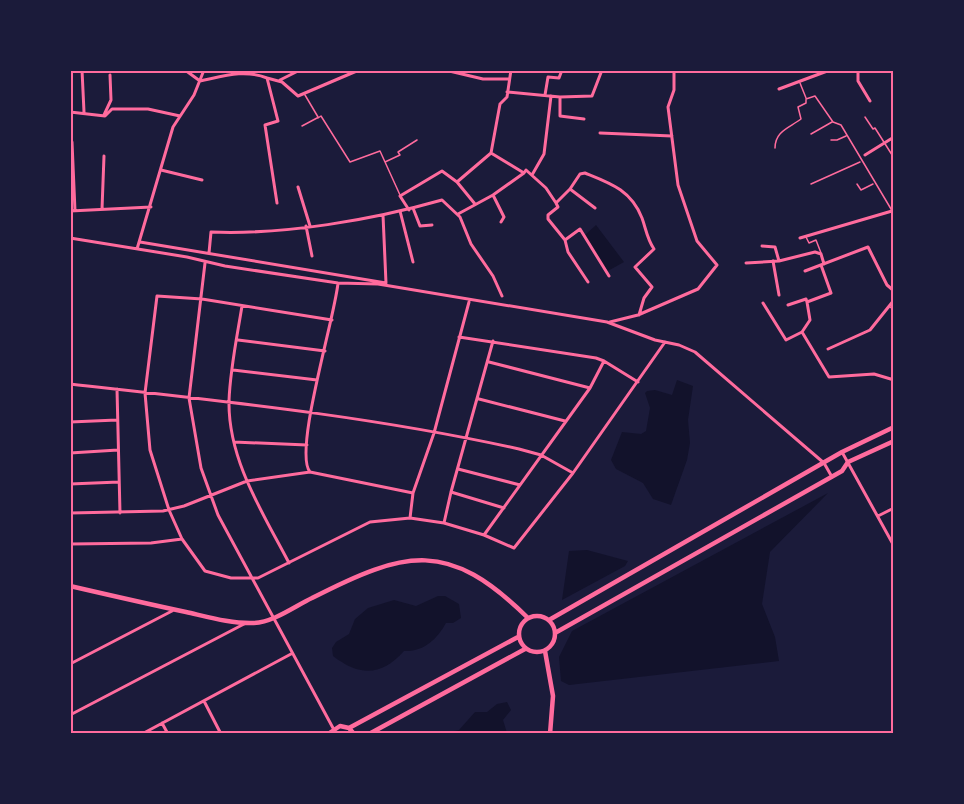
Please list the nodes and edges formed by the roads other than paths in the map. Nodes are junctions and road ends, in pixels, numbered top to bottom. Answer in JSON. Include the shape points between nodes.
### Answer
{"nodes":[{"id":1,"x":82,"y":70,"type":"edge"},
{"id":2,"x":185,"y":70,"type":"edge"},
{"id":3,"x":204,"y":70,"type":"edge"},
{"id":4,"x":300,"y":70,"type":"edge"},
{"id":5,"x":359,"y":70,"type":"edge"},
{"id":6,"x":510,"y":70,"type":"edge"},
{"id":7,"x":562,"y":70,"type":"edge"},
{"id":8,"x":602,"y":70,"type":"edge"},
{"id":9,"x":665,"y":70,"type":"edge"},
{"id":10,"x":830,"y":70,"type":"edge"},
{"id":11,"x":858,"y":70,"type":"edge"},
{"id":12,"x":448,"y":71,"type":"edge"},
{"id":13,"x":680,"y":71,"type":"edge"},
{"id":14,"x":674,"y":72,"type":"edge"},
{"id":15,"x":110,"y":75,"type":"dead end"},
{"id":16,"x":267,"y":78,"type":"junction"},
{"id":17,"x":509,"y":79,"type":"junction"},
{"id":18,"x":278,"y":80,"type":"junction"},
{"id":19,"x":200,"y":81,"type":"junction"},
{"id":20,"x":799,"y":81,"type":"junction"},
{"id":21,"x":779,"y":89,"type":"dead end"},
{"id":22,"x":507,"y":92,"type":"junction"},
{"id":23,"x":304,"y":93,"type":"junction"},
{"id":24,"x":545,"y":95,"type":"junction"},
{"id":25,"x":551,"y":96,"type":"junction"},
{"id":26,"x":560,"y":97,"type":"junction"},
{"id":27,"x":806,"y":99,"type":"junction"},
{"id":28,"x":870,"y":101,"type":"dead end"},
{"id":29,"x":70,"y":112,"type":"edge"},
{"id":30,"x":84,"y":112,"type":"junction"},
{"id":31,"x":104,"y":115,"type":"junction"},
{"id":32,"x":180,"y":116,"type":"junction"},
{"id":33,"x":865,"y":117,"type":"dead end"},
{"id":34,"x":318,"y":118,"type":"junction"},
{"id":35,"x":584,"y":119,"type":"dead end"},
{"id":36,"x":833,"y":122,"type":"junction"},
{"id":37,"x":302,"y":126,"type":"dead end"},
{"id":38,"x":600,"y":133,"type":"dead end"},
{"id":39,"x":811,"y":134,"type":"dead end"},
{"id":40,"x":847,"y":135,"type":"junction"},
{"id":41,"x":672,"y":136,"type":"junction"},
{"id":42,"x":894,"y":137,"type":"edge"},
{"id":43,"x":417,"y":140,"type":"dead end"},
{"id":44,"x":831,"y":140,"type":"dead end"},
{"id":45,"x":72,"y":142,"type":"edge"},
{"id":46,"x":886,"y":143,"type":"junction"},
{"id":47,"x":775,"y":148,"type":"dead end"},
{"id":48,"x":491,"y":153,"type":"junction"},
{"id":49,"x":865,"y":155,"type":"dead end"},
{"id":50,"x":104,"y":156,"type":"dead end"},
{"id":51,"x":894,"y":158,"type":"edge"},
{"id":52,"x":861,"y":161,"type":"junction"},
{"id":53,"x":384,"y":163,"type":"junction"},
{"id":54,"x":161,"y":170,"type":"junction"},
{"id":55,"x":524,"y":173,"type":"junction"},
{"id":56,"x":532,"y":175,"type":"junction"},
{"id":57,"x":202,"y":180,"type":"dead end"},
{"id":58,"x":457,"y":182,"type":"junction"},
{"id":59,"x":873,"y":183,"type":"junction"},
{"id":60,"x":811,"y":184,"type":"dead end"},
{"id":61,"x":856,"y":184,"type":"dead end"},
{"id":62,"x":298,"y":188,"type":"dead end"},
{"id":63,"x":570,"y":189,"type":"junction"},
{"id":64,"x":493,"y":195,"type":"junction"},
{"id":65,"x":400,"y":196,"type":"junction"},
{"id":66,"x":277,"y":203,"type":"dead end"},
{"id":67,"x":556,"y":203,"type":"junction"},
{"id":68,"x":475,"y":204,"type":"junction"},
{"id":69,"x":151,"y":207,"type":"junction"},
{"id":70,"x":595,"y":208,"type":"dead end"},
{"id":71,"x":102,"y":209,"type":"junction"},
{"id":72,"x":411,"y":209,"type":"junction"},
{"id":73,"x":73,"y":211,"type":"edge"},
{"id":74,"x":400,"y":212,"type":"junction"},
{"id":75,"x":893,"y":213,"type":"edge"},
{"id":76,"x":458,"y":214,"type":"junction"},
{"id":77,"x":383,"y":215,"type":"junction"},
{"id":78,"x":501,"y":222,"type":"dead end"},
{"id":79,"x":432,"y":225,"type":"dead end"},
{"id":80,"x":308,"y":226,"type":"junction"},
{"id":81,"x":806,"y":236,"type":"junction"},
{"id":82,"x":70,"y":238,"type":"edge"},
{"id":83,"x":800,"y":238,"type":"dead end"},
{"id":84,"x":565,"y":240,"type":"junction"},
{"id":85,"x":140,"y":242,"type":"junction"},
{"id":86,"x":762,"y":246,"type":"dead end"},
{"id":87,"x":137,"y":249,"type":"junction"},
{"id":88,"x":208,"y":252,"type":"junction"},
{"id":89,"x":821,"y":254,"type":"junction"},
{"id":90,"x":312,"y":256,"type":"dead end"},
{"id":91,"x":774,"y":261,"type":"junction"},
{"id":92,"x":779,"y":261,"type":"junction"},
{"id":93,"x":413,"y":262,"type":"dead end"},
{"id":94,"x":205,"y":263,"type":"junction"},
{"id":95,"x":746,"y":263,"type":"dead end"},
{"id":96,"x":823,"y":264,"type":"junction"},
{"id":97,"x":805,"y":271,"type":"dead end"},
{"id":98,"x":609,"y":276,"type":"dead end"},
{"id":99,"x":588,"y":282,"type":"dead end"},
{"id":100,"x":338,"y":283,"type":"junction"},
{"id":101,"x":894,"y":291,"type":"edge"},
{"id":102,"x":779,"y":295,"type":"dead end"},
{"id":103,"x":502,"y":296,"type":"dead end"},
{"id":104,"x":202,"y":299,"type":"junction"},
{"id":105,"x":894,"y":300,"type":"edge"},
{"id":106,"x":469,"y":302,"type":"junction"},
{"id":107,"x":807,"y":302,"type":"junction"},
{"id":108,"x":763,"y":303,"type":"dead end"},
{"id":109,"x":788,"y":305,"type":"dead end"},
{"id":110,"x":242,"y":306,"type":"junction"},
{"id":111,"x":889,"y":306,"type":"junction"},
{"id":112,"x":894,"y":310,"type":"edge"},
{"id":113,"x":638,"y":315,"type":"junction"},
{"id":114,"x":333,"y":320,"type":"junction"},
{"id":115,"x":607,"y":322,"type":"junction"},
{"id":116,"x":802,"y":332,"type":"junction"},
{"id":117,"x":459,"y":337,"type":"junction"},
{"id":118,"x":238,"y":340,"type":"junction"},
{"id":119,"x":493,"y":341,"type":"junction"},
{"id":120,"x":665,"y":342,"type":"junction"},
{"id":121,"x":828,"y":349,"type":"dead end"},
{"id":122,"x":325,"y":351,"type":"junction"},
{"id":123,"x":604,"y":361,"type":"junction"},
{"id":124,"x":489,"y":362,"type":"junction"},
{"id":125,"x":233,"y":370,"type":"junction"},
{"id":126,"x":894,"y":372,"type":"edge"},
{"id":127,"x":318,"y":380,"type":"junction"},
{"id":128,"x":892,"y":380,"type":"edge"},
{"id":129,"x":638,"y":382,"type":"junction"},
{"id":130,"x":70,"y":384,"type":"edge"},
{"id":131,"x":590,"y":388,"type":"junction"},
{"id":132,"x":117,"y":389,"type":"junction"},
{"id":133,"x":145,"y":393,"type":"junction"},
{"id":134,"x":189,"y":398,"type":"junction"},
{"id":135,"x":479,"y":399,"type":"junction"},
{"id":136,"x":229,"y":402,"type":"junction"},
{"id":137,"x":310,"y":412,"type":"junction"},
{"id":138,"x":118,"y":420,"type":"junction"},
{"id":139,"x":565,"y":421,"type":"junction"},
{"id":140,"x":70,"y":422,"type":"edge"},
{"id":141,"x":894,"y":427,"type":"edge"},
{"id":142,"x":434,"y":433,"type":"junction"},
{"id":143,"x":467,"y":437,"type":"junction"},
{"id":144,"x":894,"y":441,"type":"edge"},
{"id":145,"x":234,"y":442,"type":"junction"},
{"id":146,"x":307,"y":445,"type":"junction"},
{"id":147,"x":118,"y":450,"type":"junction"},
{"id":148,"x":842,"y":452,"type":"junction"},
{"id":149,"x":70,"y":453,"type":"edge"},
{"id":150,"x":541,"y":455,"type":"junction"},
{"id":151,"x":849,"y":462,"type":"junction"},
{"id":152,"x":824,"y":463,"type":"junction"},
{"id":153,"x":458,"y":469,"type":"junction"},
{"id":154,"x":310,"y":472,"type":"junction"},
{"id":155,"x":573,"y":473,"type":"junction"},
{"id":156,"x":832,"y":477,"type":"junction"},
{"id":157,"x":247,"y":480,"type":"junction"},
{"id":158,"x":119,"y":482,"type":"junction"},
{"id":159,"x":70,"y":484,"type":"edge"},
{"id":160,"x":520,"y":485,"type":"junction"},
{"id":161,"x":451,"y":492,"type":"junction"},
{"id":162,"x":413,"y":493,"type":"junction"},
{"id":163,"x":210,"y":495,"type":"junction"},
{"id":164,"x":504,"y":508,"type":"junction"},
{"id":165,"x":894,"y":508,"type":"edge"},
{"id":166,"x":169,"y":510,"type":"junction"},
{"id":167,"x":70,"y":513,"type":"edge"},
{"id":168,"x":120,"y":513,"type":"junction"},
{"id":169,"x":879,"y":516,"type":"junction"},
{"id":170,"x":410,"y":518,"type":"junction"},
{"id":171,"x":444,"y":523,"type":"junction"},
{"id":172,"x":484,"y":535,"type":"junction"},
{"id":173,"x":182,"y":539,"type":"junction"},
{"id":174,"x":70,"y":544,"type":"edge"},
{"id":175,"x":894,"y":546,"type":"edge"},
{"id":176,"x":289,"y":563,"type":"junction"},
{"id":177,"x":253,"y":579,"type":"junction"},
{"id":178,"x":70,"y":586,"type":"edge"},
{"id":179,"x":174,"y":609,"type":"junction"},
{"id":180,"x":273,"y":617,"type":"junction"},
{"id":181,"x":528,"y":618,"type":"junction"},
{"id":182,"x":549,"y":620,"type":"junction"},
{"id":183,"x":247,"y":622,"type":"junction"},
{"id":184,"x":555,"y":633,"type":"junction"},
{"id":185,"x":518,"y":637,"type":"junction"},
{"id":186,"x":525,"y":649,"type":"junction"},
{"id":187,"x":545,"y":651,"type":"junction"},
{"id":188,"x":292,"y":654,"type":"junction"},
{"id":189,"x":70,"y":664,"type":"edge"},
{"id":190,"x":204,"y":701,"type":"junction"},
{"id":191,"x":70,"y":715,"type":"edge"},
{"id":192,"x":162,"y":723,"type":"junction"},
{"id":193,"x":333,"y":728,"type":"junction"},
{"id":194,"x":350,"y":728,"type":"junction"},
{"id":195,"x":142,"y":734,"type":"edge"},
{"id":196,"x":168,"y":734,"type":"edge"},
{"id":197,"x":221,"y":734,"type":"edge"},
{"id":198,"x":328,"y":734,"type":"edge"},
{"id":199,"x":354,"y":734,"type":"edge"},
{"id":200,"x":369,"y":734,"type":"edge"},
{"id":201,"x":550,"y":734,"type":"edge"}],
"edges":[{"from":1,"to":30,"type":"street"},
{"from":2,"to":19,"type":"street"},
{"from":3,"to":19,"type":"street"},
{"from":4,"to":18,"type":"street"},
{"from":5,"to":23,"type":"street"},
{"from":6,"to":17,"type":"street"},
{"from":7,"to":24,"type":"street","via":[[559,78],[548,77]]},
{"from":8,"to":26,"type":"street","via":[[592,96]]},
{"from":9,"to":14,"type":"street"},
{"from":10,"to":20,"type":"street"},
{"from":11,"to":28,"type":"street","via":[[858,81]]},
{"from":12,"to":17,"type":"street","via":[[483,79]]},
{"from":13,"to":14,"type":"street"},
{"from":14,"to":41,"type":"street","via":[[674,90],[668,107]]},
{"from":15,"to":31,"type":"street","via":[[111,100]]},
{"from":16,"to":18,"type":"street"},
{"from":16,"to":19,"type":"street","via":[[245,72]]},
{"from":16,"to":66,"type":"street","via":[[278,121],[265,125]]},
{"from":17,"to":22,"type":"street"},
{"from":18,"to":23,"type":"street","via":[[298,96]]},
{"from":19,"to":32,"type":"street"},
{"from":20,"to":21,"type":"street"},
{"from":20,"to":27,"type":"lane"},
{"from":22,"to":24,"type":"street"},
{"from":22,"to":48,"type":"street","via":[[500,104]]},
{"from":23,"to":34,"type":"lane"},
{"from":24,"to":25,"type":"street"},
{"from":25,"to":26,"type":"street"},
{"from":25,"to":56,"type":"street","via":[[544,154]]},
{"from":26,"to":35,"type":"street","via":[[560,116]]},
{"from":27,"to":36,"type":"lane","via":[[815,96]]},
{"from":27,"to":47,"type":"lane","via":[[798,107],[801,119],[779,134]]},
{"from":29,"to":30,"type":"street"},
{"from":30,"to":31,"type":"street"},
{"from":31,"to":32,"type":"street","via":[[112,109],[148,109]]},
{"from":32,"to":54,"type":"street"},
{"from":33,"to":46,"type":"lane"},
{"from":34,"to":37,"type":"lane"},
{"from":34,"to":53,"type":"lane","via":[[321,116],[350,162],[380,151]]},
{"from":36,"to":39,"type":"lane"},
{"from":36,"to":40,"type":"lane","via":[[839,123]]},
{"from":38,"to":41,"type":"street"},
{"from":40,"to":44,"type":"lane"},
{"from":40,"to":52,"type":"lane"},
{"from":41,"to":113,"type":"street","via":[[678,185],[695,235],[717,265],[698,289]]},
{"from":42,"to":46,"type":"street"},
{"from":43,"to":53,"type":"lane"},
{"from":45,"to":73,"type":"street"},
{"from":46,"to":49,"type":"street"},
{"from":46,"to":51,"type":"lane"},
{"from":48,"to":55,"type":"street"},
{"from":48,"to":58,"type":"street"},
{"from":50,"to":71,"type":"street"},
{"from":52,"to":59,"type":"lane"},
{"from":52,"to":60,"type":"lane"},
{"from":53,"to":65,"type":"lane"},
{"from":54,"to":57,"type":"street"},
{"from":54,"to":69,"type":"street"},
{"from":55,"to":56,"type":"street","via":[[526,170]]},
{"from":55,"to":64,"type":"street"},
{"from":56,"to":67,"type":"street"},
{"from":58,"to":65,"type":"street","via":[[442,171]]},
{"from":58,"to":68,"type":"street"},
{"from":59,"to":61,"type":"lane","via":[[861,190]]},
{"from":59,"to":75,"type":"lane"},
{"from":62,"to":80,"type":"street"},
{"from":63,"to":67,"type":"street"},
{"from":63,"to":70,"type":"street"},
{"from":63,"to":113,"type":"street","via":[[582,173],[612,183],[621,188],[642,217],[654,250],[635,267],[652,287]]},
{"from":64,"to":68,"type":"street"},
{"from":64,"to":78,"type":"street","via":[[504,217]]},
{"from":65,"to":72,"type":"street"},
{"from":67,"to":84,"type":"street","via":[[558,207],[548,219]]},
{"from":68,"to":76,"type":"street"},
{"from":69,"to":71,"type":"street"},
{"from":69,"to":85,"type":"street"},
{"from":71,"to":73,"type":"street"},
{"from":72,"to":74,"type":"street"},
{"from":72,"to":76,"type":"street","via":[[442,200]]},
{"from":72,"to":79,"type":"street","via":[[420,226]]},
{"from":74,"to":77,"type":"street"},
{"from":74,"to":93,"type":"street"},
{"from":75,"to":81,"type":"street"},
{"from":76,"to":103,"type":"street"},
{"from":77,"to":80,"type":"street"},
{"from":77,"to":88,"type":"street","via":[[386,283]]},
{"from":80,"to":88,"type":"street","via":[[253,234],[211,232]]},
{"from":80,"to":90,"type":"street"},
{"from":81,"to":83,"type":"street"},
{"from":81,"to":89,"type":"lane","via":[[809,243],[816,240]]},
{"from":82,"to":87,"type":"street"},
{"from":84,"to":98,"type":"street","via":[[580,228]]},
{"from":84,"to":99,"type":"street","via":[[568,252]]},
{"from":85,"to":87,"type":"street"},
{"from":85,"to":88,"type":"street"},
{"from":86,"to":92,"type":"street","via":[[775,247]]},
{"from":87,"to":94,"type":"street"},
{"from":89,"to":92,"type":"street"},
{"from":89,"to":96,"type":"street"},
{"from":91,"to":92,"type":"street"},
{"from":91,"to":95,"type":"street"},
{"from":91,"to":102,"type":"street"},
{"from":94,"to":100,"type":"street"},
{"from":94,"to":104,"type":"street"},
{"from":96,"to":97,"type":"street"},
{"from":96,"to":101,"type":"street","via":[[868,247]]},
{"from":96,"to":107,"type":"street","via":[[831,293]]},
{"from":100,"to":106,"type":"street","via":[[378,284]]},
{"from":100,"to":114,"type":"street"},
{"from":104,"to":110,"type":"street"},
{"from":104,"to":133,"type":"street","via":[[157,296]]},
{"from":104,"to":134,"type":"street"},
{"from":105,"to":111,"type":"street"},
{"from":106,"to":115,"type":"street"},
{"from":106,"to":117,"type":"street"},
{"from":107,"to":109,"type":"street","via":[[806,299]]},
{"from":107,"to":116,"type":"street","via":[[810,320]]},
{"from":108,"to":116,"type":"street","via":[[786,340]]},
{"from":110,"to":114,"type":"street"},
{"from":110,"to":118,"type":"street"},
{"from":111,"to":112,"type":"lane"},
{"from":111,"to":121,"type":"street","via":[[870,330]]},
{"from":113,"to":115,"type":"street"},
{"from":114,"to":122,"type":"street"},
{"from":115,"to":120,"type":"street"},
{"from":116,"to":128,"type":"street","via":[[829,377],[874,374]]},
{"from":117,"to":119,"type":"street"},
{"from":117,"to":142,"type":"street"},
{"from":118,"to":122,"type":"street"},
{"from":118,"to":125,"type":"street"},
{"from":119,"to":123,"type":"street"},
{"from":119,"to":124,"type":"street"},
{"from":120,"to":129,"type":"street"},
{"from":120,"to":152,"type":"street","via":[[695,352]]},
{"from":122,"to":127,"type":"street"},
{"from":123,"to":129,"type":"street"},
{"from":123,"to":131,"type":"street"},
{"from":124,"to":131,"type":"street"},
{"from":124,"to":135,"type":"street"},
{"from":125,"to":127,"type":"street"},
{"from":125,"to":136,"type":"street"},
{"from":126,"to":128,"type":"lane"},
{"from":127,"to":137,"type":"street"},
{"from":129,"to":155,"type":"street"},
{"from":130,"to":132,"type":"street"},
{"from":131,"to":139,"type":"street"},
{"from":132,"to":133,"type":"street"},
{"from":132,"to":138,"type":"street"},
{"from":133,"to":134,"type":"street"},
{"from":133,"to":166,"type":"street","via":[[150,450]]},
{"from":134,"to":136,"type":"street"},
{"from":134,"to":163,"type":"street","via":[[194,437]]},
{"from":135,"to":139,"type":"street"},
{"from":135,"to":143,"type":"street"},
{"from":136,"to":137,"type":"street"},
{"from":136,"to":145,"type":"street"},
{"from":137,"to":142,"type":"street"},
{"from":137,"to":146,"type":"street"},
{"from":138,"to":140,"type":"street"},
{"from":138,"to":147,"type":"street"},
{"from":139,"to":150,"type":"street"},
{"from":141,"to":148,"type":"street"},
{"from":142,"to":143,"type":"street"},
{"from":142,"to":162,"type":"street"},
{"from":143,"to":150,"type":"street"},
{"from":143,"to":153,"type":"street"},
{"from":144,"to":151,"type":"street"},
{"from":145,"to":146,"type":"street"},
{"from":145,"to":157,"type":"street"},
{"from":146,"to":154,"type":"street","via":[[306,464]]},
{"from":147,"to":149,"type":"street"},
{"from":147,"to":158,"type":"street"},
{"from":148,"to":151,"type":"street"},
{"from":148,"to":152,"type":"street"},
{"from":150,"to":155,"type":"street"},
{"from":150,"to":160,"type":"street"},
{"from":151,"to":156,"type":"street"},
{"from":151,"to":169,"type":"street"},
{"from":152,"to":156,"type":"street"},
{"from":152,"to":182,"type":"street"},
{"from":153,"to":160,"type":"street"},
{"from":153,"to":161,"type":"street"},
{"from":154,"to":157,"type":"street"},
{"from":154,"to":162,"type":"street"},
{"from":155,"to":172,"type":"street","via":[[514,548]]},
{"from":156,"to":184,"type":"street"},
{"from":157,"to":163,"type":"street"},
{"from":157,"to":176,"type":"street"},
{"from":158,"to":159,"type":"street"},
{"from":158,"to":168,"type":"street"},
{"from":160,"to":164,"type":"street"},
{"from":161,"to":164,"type":"street"},
{"from":161,"to":171,"type":"street"},
{"from":162,"to":170,"type":"street"},
{"from":163,"to":166,"type":"street"},
{"from":163,"to":177,"type":"street"},
{"from":164,"to":172,"type":"street"},
{"from":165,"to":169,"type":"street"},
{"from":166,"to":168,"type":"street"},
{"from":166,"to":173,"type":"street"},
{"from":167,"to":168,"type":"street"},
{"from":169,"to":175,"type":"street"},
{"from":170,"to":171,"type":"street"},
{"from":170,"to":176,"type":"street","via":[[370,522]]},
{"from":171,"to":172,"type":"street"},
{"from":173,"to":174,"type":"street"},
{"from":173,"to":177,"type":"street","via":[[205,571]]},
{"from":176,"to":177,"type":"street"},
{"from":177,"to":180,"type":"street"},
{"from":178,"to":179,"type":"street"},
{"from":179,"to":183,"type":"street"},
{"from":179,"to":189,"type":"street"},
{"from":180,"to":181,"type":"street","via":[[360,573],[413,560],[473,573],[502,592]]},
{"from":180,"to":183,"type":"street"},
{"from":180,"to":188,"type":"street"},
{"from":181,"to":182,"type":"street","via":[[540,616]]},
{"from":181,"to":185,"type":"street"},
{"from":182,"to":184,"type":"street"},
{"from":183,"to":191,"type":"street"},
{"from":184,"to":187,"type":"street","via":[[552,645]]},
{"from":185,"to":186,"type":"street"},
{"from":185,"to":194,"type":"street"},
{"from":186,"to":187,"type":"street"},
{"from":186,"to":200,"type":"street"},
{"from":187,"to":201,"type":"street","via":[[553,696]]},
{"from":188,"to":190,"type":"street"},
{"from":188,"to":193,"type":"street"},
{"from":190,"to":192,"type":"street"},
{"from":190,"to":197,"type":"street"},
{"from":192,"to":195,"type":"street"},
{"from":192,"to":196,"type":"street"},
{"from":193,"to":194,"type":"street"},
{"from":193,"to":198,"type":"street"},
{"from":194,"to":199,"type":"street"}]}
